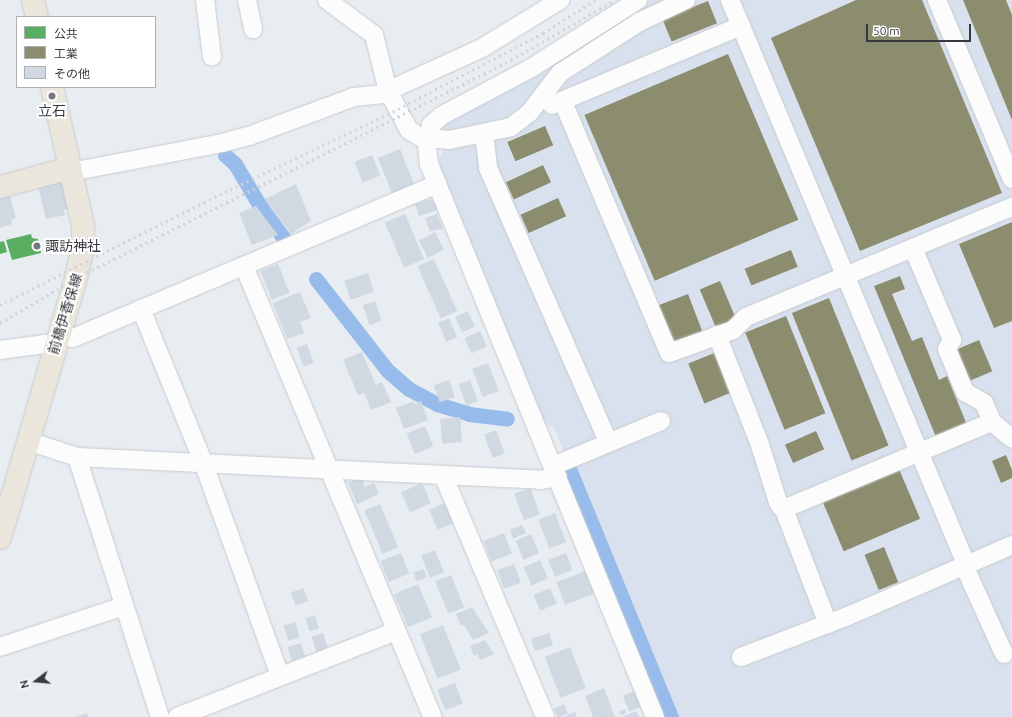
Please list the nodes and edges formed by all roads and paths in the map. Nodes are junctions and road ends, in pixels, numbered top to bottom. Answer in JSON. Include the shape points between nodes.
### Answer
{"nodes":[{"id":1,"x":33,"y":0,"type":"edge"},
{"id":2,"x":205,"y":0,"type":"edge"},
{"id":3,"x":247,"y":0,"type":"edge"},
{"id":4,"x":327,"y":0,"type":"edge"},
{"id":5,"x":560,"y":0,"type":"edge"},
{"id":6,"x":638,"y":0,"type":"edge"},
{"id":7,"x":686,"y":0,"type":"edge"},
{"id":8,"x":730,"y":0,"type":"edge"},
{"id":9,"x":937,"y":0,"type":"edge"},
{"id":10,"x":37,"y":16,"type":"edge"},
{"id":11,"x":741,"y":26,"type":"junction"},
{"id":12,"x":253,"y":28,"type":"dead end"},
{"id":13,"x":212,"y":57,"type":"dead end"},
{"id":14,"x":52,"y":88,"type":"edge"},
{"id":15,"x":388,"y":91,"type":"junction"},
{"id":16,"x":563,"y":102,"type":"junction"},
{"id":17,"x":539,"y":103,"type":"junction"},
{"id":18,"x":484,"y":134,"type":"junction"},
{"id":19,"x":427,"y":138,"type":"junction"},
{"id":20,"x":70,"y":168,"type":"junction"},
{"id":21,"x":1012,"y":179,"type":"edge"},
{"id":22,"x":437,"y":184,"type":"junction"},
{"id":23,"x":0,"y":188,"type":"edge"},
{"id":24,"x":1012,"y":208,"type":"edge"},
{"id":25,"x":913,"y":248,"type":"junction"},
{"id":26,"x":244,"y":266,"type":"junction"},
{"id":27,"x":846,"y":276,"type":"junction"},
{"id":28,"x":141,"y":309,"type":"junction"},
{"id":29,"x":717,"y":336,"type":"junction"},
{"id":30,"x":57,"y":341,"type":"junction"},
{"id":31,"x":0,"y":350,"type":"edge"},
{"id":32,"x":660,"y":421,"type":"dead end"},
{"id":33,"x":992,"y":422,"type":"junction"},
{"id":34,"x":1012,"y":439,"type":"edge"},
{"id":35,"x":28,"y":441,"type":"junction"},
{"id":36,"x":608,"y":443,"type":"junction"},
{"id":37,"x":919,"y":451,"type":"junction"},
{"id":38,"x":77,"y":457,"type":"junction"},
{"id":39,"x":203,"y":462,"type":"junction"},
{"id":40,"x":329,"y":469,"type":"junction"},
{"id":41,"x":555,"y":471,"type":"junction"},
{"id":42,"x":443,"y":475,"type":"junction"},
{"id":43,"x":786,"y":508,"type":"junction"},
{"id":44,"x":0,"y":538,"type":"edge"},
{"id":45,"x":1012,"y":545,"type":"edge"},
{"id":46,"x":966,"y":564,"type":"junction"},
{"id":47,"x":124,"y":606,"type":"junction"},
{"id":48,"x":828,"y":624,"type":"junction"},
{"id":49,"x":396,"y":631,"type":"junction"},
{"id":50,"x":0,"y":647,"type":"edge"},
{"id":51,"x":1004,"y":654,"type":"dead end"},
{"id":52,"x":741,"y":657,"type":"dead end"},
{"id":53,"x":280,"y":676,"type":"junction"},
{"id":54,"x":160,"y":717,"type":"edge"},
{"id":55,"x":177,"y":717,"type":"edge"},
{"id":56,"x":433,"y":717,"type":"edge"},
{"id":57,"x":545,"y":717,"type":"edge"},
{"id":58,"x":655,"y":717,"type":"edge"}],
"edges":[{"from":1,"to":10,"type":"main road"},
{"from":2,"to":13,"type":"street"},
{"from":3,"to":12,"type":"street"},
{"from":4,"to":15,"type":"street","via":[[374,35]]},
{"from":5,"to":15,"type":"street","via":[[493,42]]},
{"from":6,"to":19,"type":"street","via":[[533,67],[441,116],[431,125]]},
{"from":7,"to":17,"type":"street","via":[[640,22],[560,73]]},
{"from":8,"to":11,"type":"street"},
{"from":9,"to":21,"type":"street"},
{"from":11,"to":16,"type":"street"},
{"from":11,"to":27,"type":"street"},
{"from":14,"to":20,"type":"main road","name":"前橋伊香保線"},
{"from":15,"to":19,"type":"street","via":[[409,130],[415,135]]},
{"from":15,"to":20,"type":"street","via":[[354,97],[249,136],[222,143],[81,170]]},
{"from":16,"to":17,"type":"street","via":[[546,106]]},
{"from":16,"to":29,"type":"street","via":[[669,354]]},
{"from":17,"to":18,"type":"street","via":[[511,127]]},
{"from":18,"to":19,"type":"street","via":[[449,140]]},
{"from":18,"to":36,"type":"street","via":[[488,168]]},
{"from":19,"to":22,"type":"street","via":[[429,164]]},
{"from":20,"to":23,"type":"main road"},
{"from":20,"to":30,"type":"main road","name":"前橋伊香保線","via":[[83,237],[80,265]]},
{"from":22,"to":26,"type":"street"},
{"from":22,"to":41,"type":"street"},
{"from":24,"to":25,"type":"street"},
{"from":25,"to":27,"type":"street"},
{"from":25,"to":33,"type":"street","via":[[952,340],[947,349],[965,392],[984,403]]},
{"from":26,"to":28,"type":"street"},
{"from":26,"to":40,"type":"street"},
{"from":27,"to":29,"type":"street","via":[[746,317],[733,330]]},
{"from":27,"to":37,"type":"street"},
{"from":28,"to":30,"type":"street","via":[[73,338]]},
{"from":28,"to":39,"type":"street"},
{"from":29,"to":43,"type":"street","via":[[760,444],[778,502]]},
{"from":30,"to":31,"type":"street"},
{"from":30,"to":35,"type":"main road","name":"前橋伊香保線"},
{"from":32,"to":36,"type":"street"},
{"from":33,"to":34,"type":"street"},
{"from":33,"to":37,"type":"street"},
{"from":35,"to":38,"type":"street"},
{"from":35,"to":44,"type":"main road","name":"前橋伊香保線"},
{"from":36,"to":41,"type":"street"},
{"from":37,"to":43,"type":"street"},
{"from":37,"to":46,"type":"street"},
{"from":38,"to":39,"type":"street"},
{"from":38,"to":47,"type":"street"},
{"from":39,"to":40,"type":"street"},
{"from":39,"to":53,"type":"street"},
{"from":40,"to":42,"type":"street"},
{"from":40,"to":49,"type":"street"},
{"from":41,"to":42,"type":"street","via":[[540,480]]},
{"from":41,"to":58,"type":"street"},
{"from":42,"to":57,"type":"street"},
{"from":43,"to":48,"type":"street","via":[[785,512]]},
{"from":45,"to":46,"type":"street"},
{"from":46,"to":48,"type":"street"},
{"from":46,"to":51,"type":"street","via":[[967,572]]},
{"from":47,"to":50,"type":"street"},
{"from":47,"to":54,"type":"street"},
{"from":48,"to":52,"type":"street"},
{"from":49,"to":53,"type":"street"},
{"from":49,"to":56,"type":"street"},
{"from":53,"to":55,"type":"street"}]}
